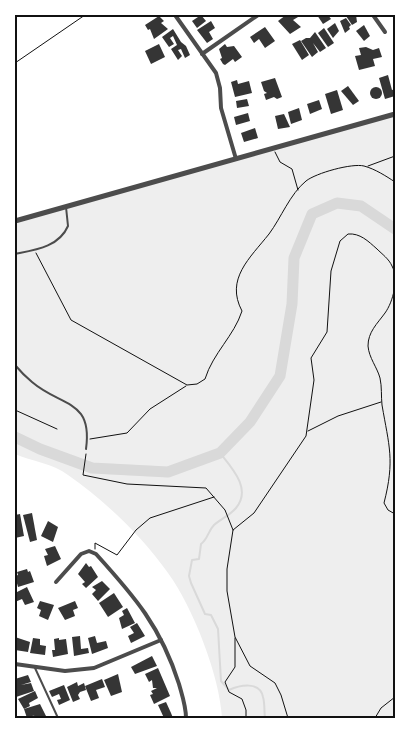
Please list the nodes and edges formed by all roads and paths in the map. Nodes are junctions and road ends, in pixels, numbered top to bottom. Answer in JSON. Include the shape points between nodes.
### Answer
{"nodes":[{"id":1,"x":85,"y":15,"type":"edge"},
{"id":2,"x":175,"y":15,"type":"edge"},
{"id":3,"x":258,"y":15,"type":"edge"},
{"id":4,"x":372,"y":15,"type":"edge"},
{"id":5,"x":385,"y":32,"type":"dead end"},
{"id":6,"x":202,"y":54,"type":"junction"},
{"id":7,"x":15,"y":63,"type":"edge"},
{"id":8,"x":395,"y":114,"type":"edge"},
{"id":9,"x":273,"y":148,"type":"junction"},
{"id":10,"x":395,"y":156,"type":"edge"},
{"id":11,"x":236,"y":159,"type":"junction"},
{"id":12,"x":367,"y":167,"type":"junction"},
{"id":13,"x":395,"y":182,"type":"edge"},
{"id":14,"x":299,"y":190,"type":"junction"},
{"id":15,"x":66,"y":207,"type":"junction"},
{"id":16,"x":15,"y":221,"type":"edge"},
{"id":17,"x":34,"y":250,"type":"junction"},
{"id":18,"x":15,"y":254,"type":"edge"},
{"id":19,"x":15,"y":365,"type":"edge"},
{"id":20,"x":187,"y":386,"type":"junction"},
{"id":21,"x":382,"y":402,"type":"junction"},
{"id":22,"x":15,"y":410,"type":"edge"},
{"id":23,"x":57,"y":429,"type":"dead end"},
{"id":24,"x":308,"y":431,"type":"junction"},
{"id":25,"x":88,"y":439,"type":"junction"},
{"id":26,"x":86,"y":448,"type":"joint"},
{"id":27,"x":215,"y":496,"type":"junction"},
{"id":28,"x":395,"y":514,"type":"edge"},
{"id":29,"x":231,"y":523,"type":"junction"},
{"id":30,"x":239,"y":525,"type":"junction"},
{"id":31,"x":233,"y":530,"type":"junction"},
{"id":32,"x":96,"y":554,"type":"junction"},
{"id":33,"x":56,"y":582,"type":"dead end"},
{"id":34,"x":235,"y":637,"type":"junction"},
{"id":35,"x":161,"y":640,"type":"junction"},
{"id":36,"x":15,"y":664,"type":"edge"},
{"id":37,"x":34,"y":667,"type":"junction"},
{"id":38,"x":395,"y":698,"type":"edge"},
{"id":39,"x":58,"y":718,"type":"edge"},
{"id":40,"x":186,"y":718,"type":"edge"},
{"id":41,"x":246,"y":718,"type":"edge"},
{"id":42,"x":288,"y":718,"type":"edge"},
{"id":43,"x":376,"y":718,"type":"edge"}],
"edges":[{"from":1,"to":7,"type":"path"},
{"from":2,"to":6,"type":"street"},
{"from":3,"to":6,"type":"street"},
{"from":4,"to":5,"type":"street"},
{"from":6,"to":11,"type":"street","via":[[218,80],[221,108]]},
{"from":8,"to":9,"type":"street"},
{"from":9,"to":11,"type":"street"},
{"from":9,"to":14,"type":"path","via":[[280,162],[292,169]]},
{"from":10,"to":12,"type":"path"},
{"from":11,"to":15,"type":"street"},
{"from":12,"to":13,"type":"path"},
{"from":12,"to":14,"type":"path","via":[[325,172],[306,181]]},
{"from":14,"to":20,"type":"path","via":[[270,233],[242,266],[237,286],[242,311],[238,322],[210,364],[205,379]]},
{"from":15,"to":16,"type":"street"},
{"from":15,"to":17,"type":"lane","via":[[69,222],[63,234],[53,243]]},
{"from":17,"to":18,"type":"lane"},
{"from":17,"to":20,"type":"path","via":[[72,320]]},
{"from":19,"to":25,"type":"lane","via":[[32,383],[82,414],[88,428]]},
{"from":20,"to":25,"type":"path","via":[[150,409],[126,433]]},
{"from":21,"to":24,"type":"path","via":[[338,416]]},
{"from":21,"to":24,"type":"path","via":[[380,379],[368,349],[368,338],[386,313],[392,296],[394,271],[371,244],[357,234],[348,234],[340,241],[330,271],[327,332],[311,358],[314,380]]},
{"from":21,"to":28,"type":"path","via":[[391,450],[384,503]]},
{"from":22,"to":23,"type":"path"},
{"from":24,"to":30,"type":"path","via":[[254,513]]},
{"from":25,"to":26,"type":"lane"},
{"from":26,"to":27,"type":"path","via":[[83,474],[127,484],[206,488]]},
{"from":27,"to":29,"type":"path"},
{"from":27,"to":32,"type":"path","via":[[150,518],[117,555],[95,544]]},
{"from":29,"to":30,"type":"path"},
{"from":29,"to":31,"type":"path"},
{"from":30,"to":31,"type":"path"},
{"from":31,"to":34,"type":"path","via":[[227,577]]},
{"from":32,"to":33,"type":"street","via":[[89,551],[81,554]]},
{"from":32,"to":35,"type":"street","via":[[149,616]]},
{"from":34,"to":41,"type":"path","via":[[235,668],[225,682],[229,692],[242,699]]},
{"from":34,"to":42,"type":"path","via":[[250,666],[275,683]]},
{"from":35,"to":37,"type":"street","via":[[94,668],[64,671]]},
{"from":35,"to":40,"type":"street","via":[[175,672]]},
{"from":36,"to":37,"type":"street"},
{"from":37,"to":39,"type":"lane"},
{"from":38,"to":43,"type":"path","via":[[381,708]]}]}
